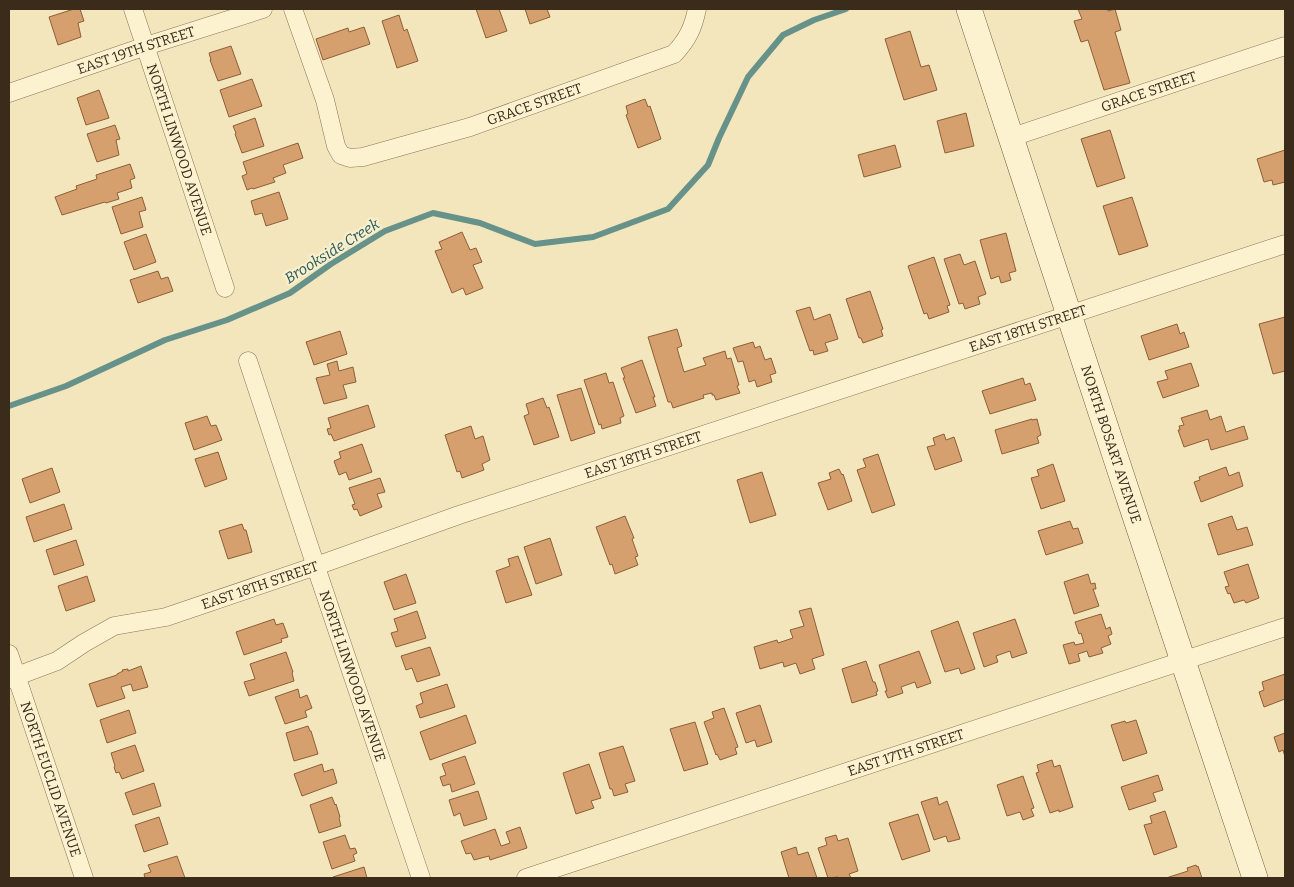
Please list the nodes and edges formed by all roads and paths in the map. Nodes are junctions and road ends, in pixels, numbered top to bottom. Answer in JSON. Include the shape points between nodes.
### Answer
{"nodes":[{"id":1,"x":133,"y":9,"type":"edge"},
{"id":2,"x":263,"y":9,"type":"edge"},
{"id":3,"x":294,"y":9,"type":"edge"},
{"id":4,"x":697,"y":9,"type":"edge"},
{"id":5,"x":969,"y":9,"type":"edge"},
{"id":6,"x":146,"y":46,"type":"junction"},
{"id":7,"x":1285,"y":46,"type":"edge"},
{"id":8,"x":9,"y":93,"type":"edge"},
{"id":9,"x":1012,"y":137,"type":"junction"},
{"id":10,"x":1285,"y":244,"type":"edge"},
{"id":11,"x":225,"y":288,"type":"dead end"},
{"id":12,"x":1069,"y":315,"type":"junction"},
{"id":13,"x":248,"y":361,"type":"dead end"},
{"id":14,"x":316,"y":566,"type":"junction"},
{"id":15,"x":1285,"y":627,"type":"edge"},
{"id":16,"x":9,"y":654,"type":"edge"},
{"id":17,"x":1183,"y":661,"type":"junction"},
{"id":18,"x":12,"y":678,"type":"edge"},
{"id":19,"x":84,"y":878,"type":"edge"},
{"id":20,"x":421,"y":878,"type":"edge"},
{"id":21,"x":526,"y":878,"type":"edge"},
{"id":22,"x":1255,"y":878,"type":"edge"}],
"edges":[{"from":1,"to":6,"type":"street","name":"NORTH LINWOOD AVENUE"},
{"from":2,"to":6,"type":"street","name":"EAST 19TH STREET"},
{"from":3,"to":4,"type":"street","name":"GRACE STREET","via":[[325,100],[336,146],[341,154],[350,158],[470,127],[674,54],[693,28]]},
{"from":5,"to":9,"type":"street","name":"NORTH BOSART AVENUE"},
{"from":6,"to":8,"type":"street","name":"EAST 19TH STREET"},
{"from":6,"to":11,"type":"street","name":"NORTH LINWOOD AVENUE"},
{"from":7,"to":9,"type":"street","name":"GRACE STREET"},
{"from":9,"to":12,"type":"street","name":"NORTH BOSART AVENUE"},
{"from":10,"to":12,"type":"street","name":"EAST 18TH STREET"},
{"from":12,"to":14,"type":"street","name":"EAST 18TH STREET","via":[[459,515]]},
{"from":12,"to":17,"type":"street","name":"NORTH BOSART AVENUE"},
{"from":13,"to":14,"type":"street","name":"NORTH LINWOOD AVENUE"},
{"from":14,"to":18,"type":"street","name":"EAST 18TH STREET","via":[[166,617],[114,626],[57,661]]},
{"from":14,"to":20,"type":"street","name":"NORTH LINWOOD AVENUE"},
{"from":15,"to":17,"type":"street","name":"EAST 17TH STREET"},
{"from":16,"to":18,"type":"street","name":"NORTH EUCLID AVENUE"},
{"from":17,"to":21,"type":"street","name":"EAST 17TH STREET"},
{"from":17,"to":22,"type":"street","name":"NORTH BOSART AVENUE"},
{"from":18,"to":19,"type":"street","name":"NORTH EUCLID AVENUE"}]}
